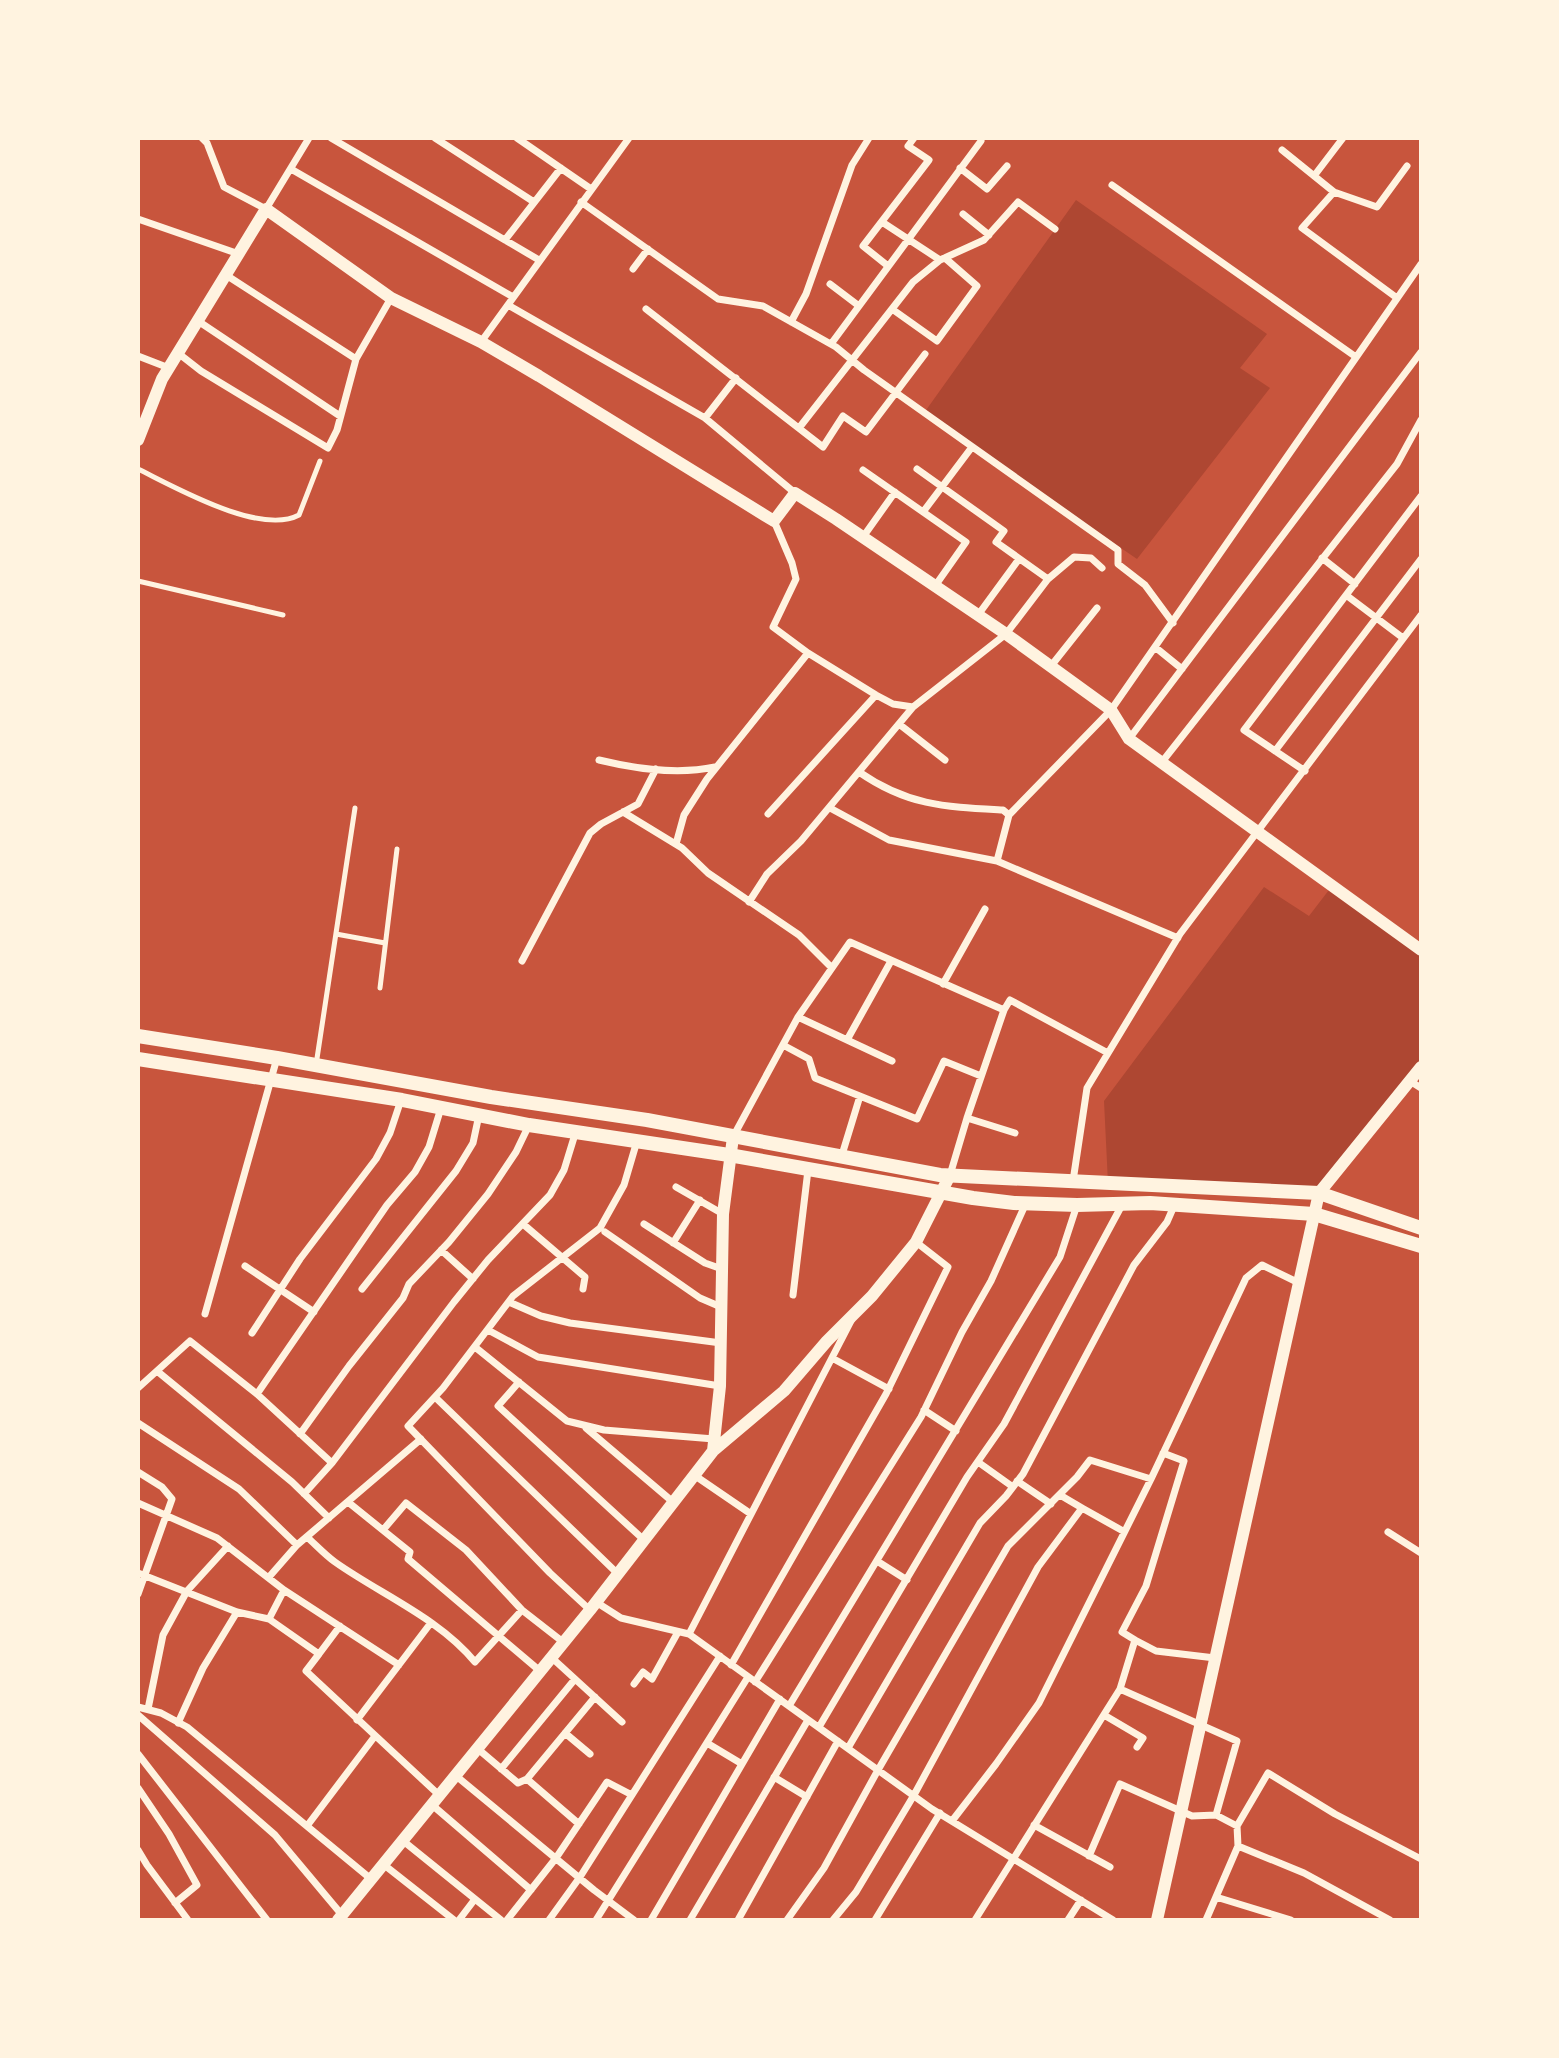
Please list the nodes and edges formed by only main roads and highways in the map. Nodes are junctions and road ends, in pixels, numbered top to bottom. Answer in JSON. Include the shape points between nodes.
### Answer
{"nodes":[{"id":1,"x":138,"y":1036,"type":"edge"},
{"id":2,"x":138,"y":1059,"type":"edge"},
{"id":3,"x":1421,"y":1228,"type":"edge"},
{"id":4,"x":1421,"y":1246,"type":"edge"}],
"edges":[{"from":1,"to":3,"type":"main road","via":[[950,1175],[1319,1192]]},
{"from":2,"to":4,"type":"main road","via":[[942,1193],[1027,1203],[1124,1202],[1314,1214]]}]}
